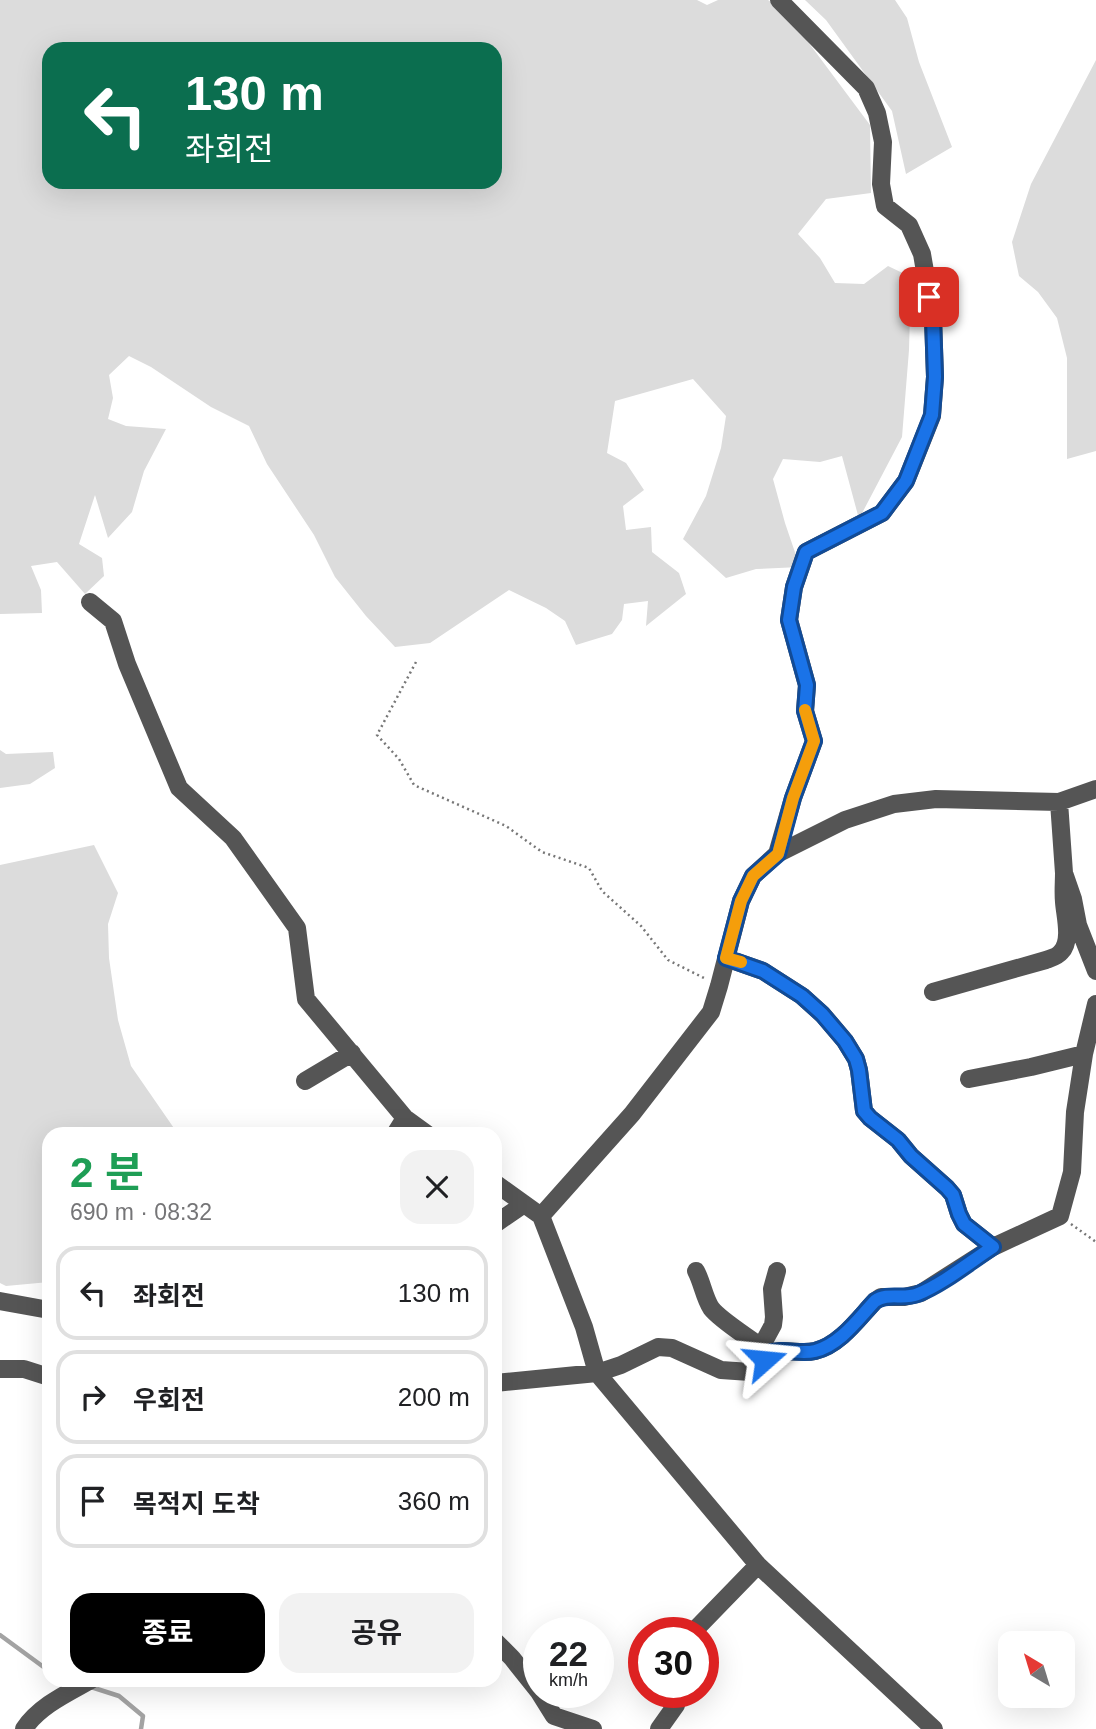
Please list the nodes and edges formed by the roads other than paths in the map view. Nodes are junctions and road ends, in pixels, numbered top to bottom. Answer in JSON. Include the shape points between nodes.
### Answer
{"nodes":[{"id":1,"x":779,"y":0,"type":"edge"},
{"id":2,"x":90,"y":602,"type":"dead end"},
{"id":3,"x":1096,"y":789,"type":"edge"},
{"id":4,"x":1059,"y":802,"type":"junction"},
{"id":5,"x":778,"y":854,"type":"junction"},
{"id":6,"x":1064,"y":873,"type":"junction"},
{"id":7,"x":726,"y":958,"type":"junction"},
{"id":8,"x":1096,"y":971,"type":"edge"},
{"id":9,"x":933,"y":992,"type":"dead end"},
{"id":10,"x":1096,"y":1004,"type":"edge"},
{"id":11,"x":352,"y":1053,"type":"junction"},
{"id":12,"x":1084,"y":1054,"type":"junction"},
{"id":13,"x":970,"y":1079,"type":"dead end"},
{"id":14,"x":305,"y":1081,"type":"dead end"},
{"id":15,"x":405,"y":1118,"type":"junction"},
{"id":16,"x":399,"y":1127,"type":"edge"},
{"id":17,"x":418,"y":1127,"type":"edge"},
{"id":18,"x":502,"y":1188,"type":"edge"},
{"id":19,"x":524,"y":1204,"type":"junction"},
{"id":20,"x":541,"y":1216,"type":"junction"},
{"id":21,"x":502,"y":1219,"type":"edge"},
{"id":22,"x":993,"y":1247,"type":"junction"},
{"id":23,"x":696,"y":1271,"type":"dead end"},
{"id":24,"x":777,"y":1271,"type":"dead end"},
{"id":25,"x":0,"y":1301,"type":"edge"},
{"id":26,"x":42,"y":1309,"type":"edge"},
{"id":27,"x":763,"y":1350,"type":"junction"},
{"id":28,"x":0,"y":1369,"type":"edge"},
{"id":29,"x":597,"y":1373,"type":"junction"},
{"id":30,"x":42,"y":1375,"type":"edge"},
{"id":31,"x":502,"y":1382,"type":"edge"},
{"id":32,"x":758,"y":1565,"type":"junction"},
{"id":33,"x":708,"y":1617,"type":"edge"},
{"id":34,"x":502,"y":1648,"type":"edge"},
{"id":35,"x":523,"y":1672,"type":"edge"},
{"id":36,"x":78,"y":1687,"type":"edge"},
{"id":37,"x":549,"y":1708,"type":"edge"},
{"id":38,"x":675,"y":1708,"type":"edge"},
{"id":39,"x":24,"y":1729,"type":"edge"},
{"id":40,"x":593,"y":1729,"type":"edge"},
{"id":41,"x":659,"y":1729,"type":"edge"},
{"id":42,"x":934,"y":1729,"type":"edge"}],
"edges":[{"from":1,"to":5,"type":"street","via":[[866,89],[877,113],[885,205],[909,225],[922,254],[933,318],[935,377],[932,415],[906,481],[882,513],[806,552],[794,587],[789,620],[807,685],[805,711],[814,741]]},
{"from":2,"to":11,"type":"street","via":[[113,621],[179,788],[233,838],[297,928],[306,999]]},
{"from":3,"to":4,"type":"street"},
{"from":4,"to":5,"type":"street","via":[[936,799],[894,804],[845,820]]},
{"from":4,"to":6,"type":"street"},
{"from":5,"to":7,"type":"street","via":[[753,876],[741,901]]},
{"from":6,"to":8,"type":"street"},
{"from":6,"to":9,"type":"street","via":[[1063,951]]},
{"from":7,"to":20,"type":"street","via":[[710,1012],[632,1114]]},
{"from":7,"to":22,"type":"street","via":[[763,971],[822,1014],[856,1059],[864,1111],[947,1188],[964,1224]]},
{"from":10,"to":12,"type":"street"},
{"from":11,"to":14,"type":"street"},
{"from":11,"to":15,"type":"street"},
{"from":12,"to":13,"type":"street"},
{"from":12,"to":22,"type":"street","via":[[1072,1172],[1060,1216]]},
{"from":15,"to":16,"type":"street"},
{"from":15,"to":17,"type":"street"},
{"from":18,"to":19,"type":"street"},
{"from":19,"to":20,"type":"street"},
{"from":19,"to":21,"type":"street"},
{"from":20,"to":29,"type":"street"},
{"from":22,"to":27,"type":"street","via":[[921,1293],[881,1297],[839,1338],[815,1351]]},
{"from":23,"to":27,"type":"street","via":[[712,1308]]},
{"from":24,"to":27,"type":"street","via":[[772,1289],[773,1325]]},
{"from":25,"to":26,"type":"street"},
{"from":27,"to":29,"type":"street","via":[[765,1360],[750,1372],[721,1370],[672,1348],[658,1347]]},
{"from":28,"to":30,"type":"street"},
{"from":29,"to":31,"type":"street"},
{"from":29,"to":32,"type":"street"},
{"from":32,"to":33,"type":"street"},
{"from":32,"to":42,"type":"street"},
{"from":34,"to":35,"type":"street"},
{"from":36,"to":39,"type":"street"},
{"from":37,"to":40,"type":"street","via":[[554,1716]]},
{"from":38,"to":41,"type":"street"}]}
